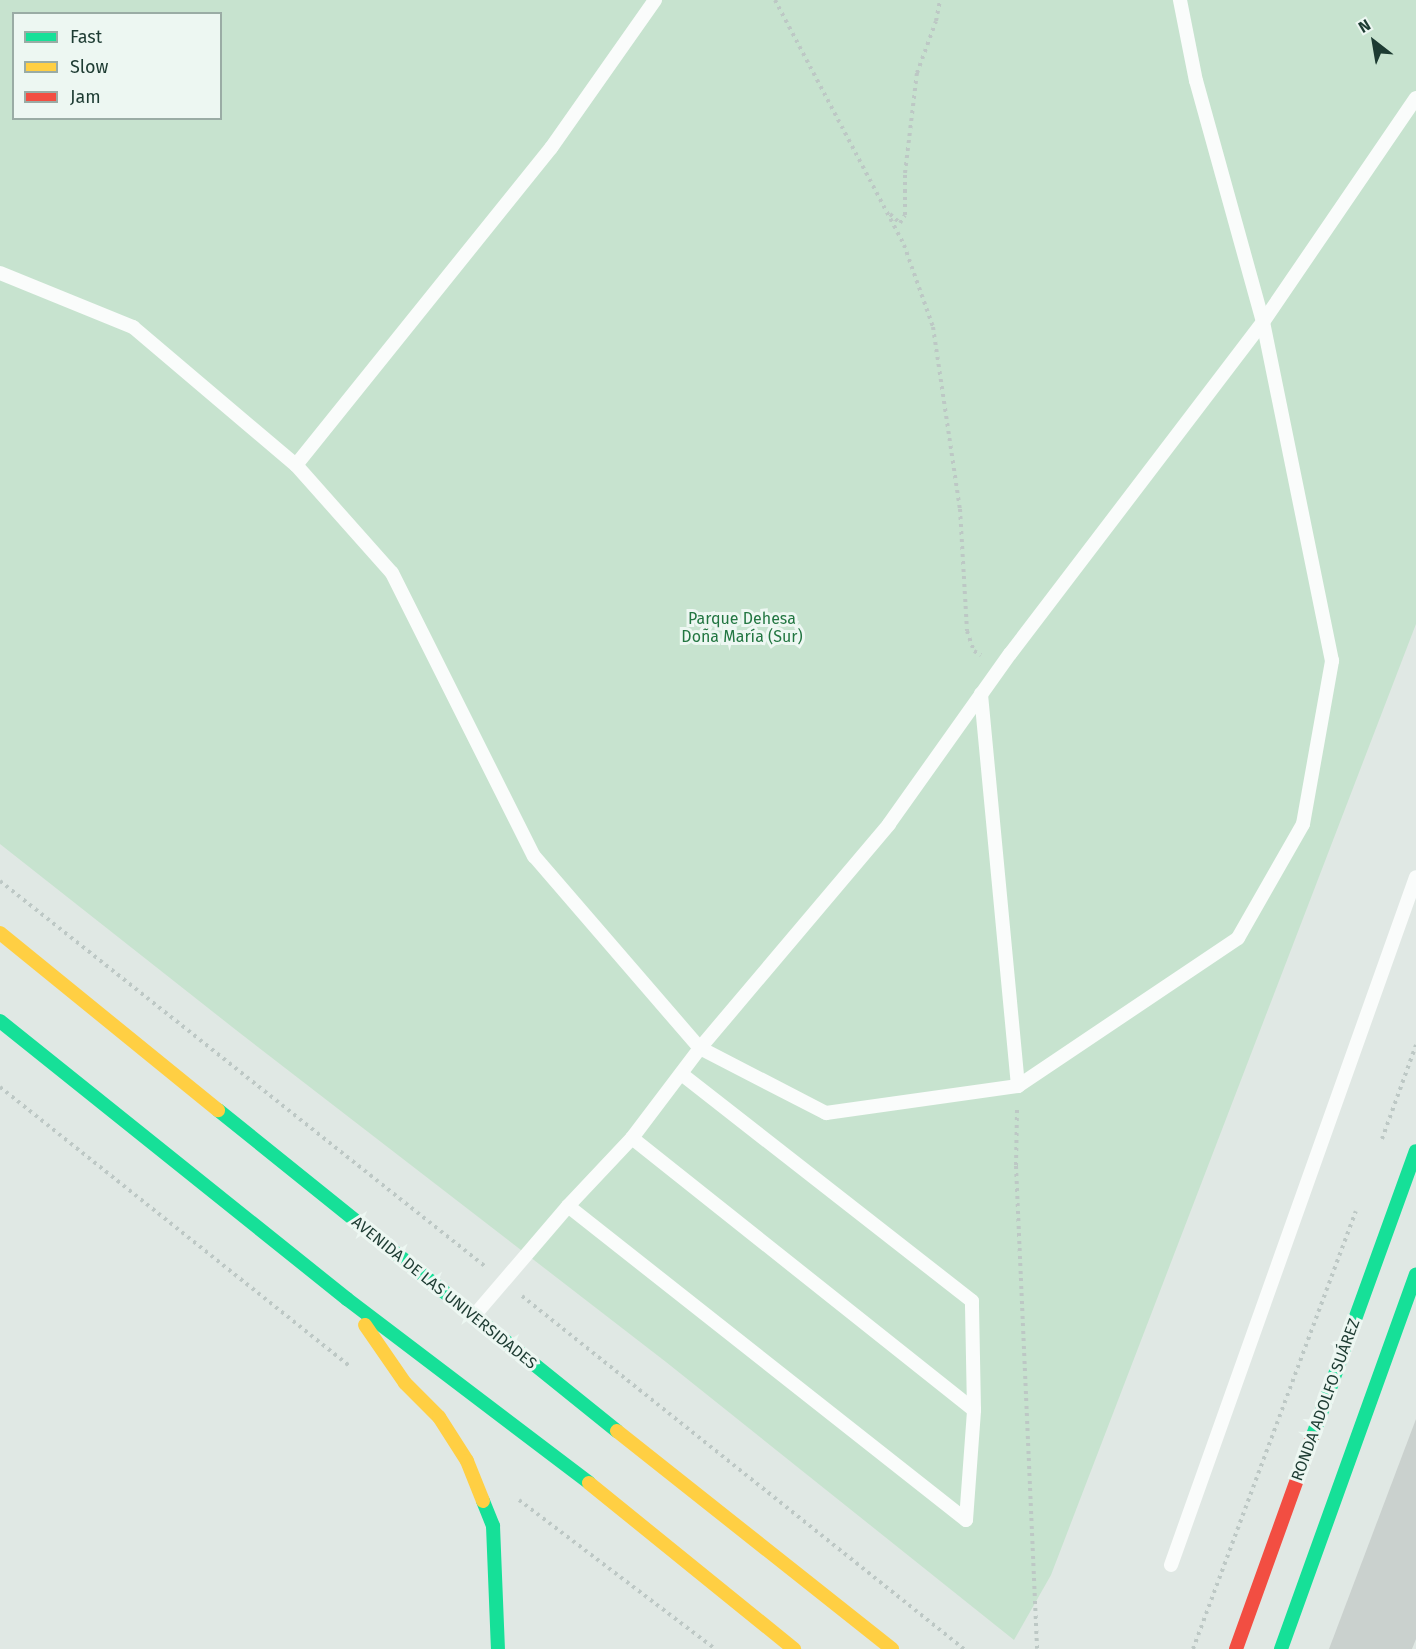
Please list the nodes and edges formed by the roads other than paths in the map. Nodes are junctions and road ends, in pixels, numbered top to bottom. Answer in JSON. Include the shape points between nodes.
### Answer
{"nodes":[{"id":1,"x":655,"y":0,"type":"edge"},
{"id":2,"x":1180,"y":0,"type":"edge"},
{"id":3,"x":1416,"y":98,"type":"edge"},
{"id":4,"x":0,"y":273,"type":"edge"},
{"id":5,"x":1263,"y":322,"type":"junction"},
{"id":6,"x":296,"y":465,"type":"junction"},
{"id":7,"x":981,"y":694,"type":"junction"},
{"id":8,"x":1416,"y":877,"type":"edge"},
{"id":9,"x":0,"y":933,"type":"edge"},
{"id":10,"x":0,"y":1021,"type":"edge"},
{"id":11,"x":700,"y":1048,"type":"junction"},
{"id":12,"x":681,"y":1074,"type":"junction"},
{"id":13,"x":1018,"y":1086,"type":"junction"},
{"id":14,"x":632,"y":1138,"type":"junction"},
{"id":15,"x":1416,"y":1151,"type":"edge"},
{"id":16,"x":568,"y":1206,"type":"junction"},
{"id":17,"x":1416,"y":1275,"type":"edge"},
{"id":18,"x":347,"y":1299,"type":"junction"},
{"id":19,"x":473,"y":1317,"type":"junction"},
{"id":20,"x":974,"y":1410,"type":"junction"},
{"id":21,"x":1171,"y":1565,"type":"dead end"},
{"id":22,"x":498,"y":1649,"type":"edge"},
{"id":23,"x":794,"y":1649,"type":"edge"},
{"id":24,"x":892,"y":1649,"type":"edge"},
{"id":25,"x":1236,"y":1649,"type":"edge"},
{"id":26,"x":1281,"y":1649,"type":"edge"}],
"edges":[{"from":1,"to":6,"type":"lane","via":[[551,148]]},
{"from":2,"to":5,"type":"lane","via":[[1196,81]]},
{"from":3,"to":5,"type":"lane"},
{"from":4,"to":6,"type":"lane","via":[[133,327]]},
{"from":5,"to":7,"type":"lane"},
{"from":5,"to":13,"type":"lane","via":[[1332,661],[1303,824],[1238,938]]},
{"from":6,"to":11,"type":"lane","via":[[392,573],[534,856]]},
{"from":7,"to":11,"type":"lane","via":[[889,824]]},
{"from":7,"to":13,"type":"lane"},
{"from":8,"to":21,"type":"lane"},
{"from":9,"to":19,"type":"main road","name":"AVENIDA DE LAS UNIVERSIDADES"},
{"from":10,"to":18,"type":"main road"},
{"from":11,"to":12,"type":"lane"},
{"from":11,"to":13,"type":"lane","via":[[826,1113]]},
{"from":12,"to":14,"type":"lane"},
{"from":12,"to":20,"type":"lane","via":[[972,1301]]},
{"from":14,"to":16,"type":"lane"},
{"from":14,"to":20,"type":"lane"},
{"from":15,"to":25,"type":"main road","name":"RONDA ADOLFO SUÁREZ"},
{"from":16,"to":19,"type":"lane"},
{"from":16,"to":20,"type":"lane","via":[[966,1520]]},
{"from":17,"to":26,"type":"main road"},
{"from":18,"to":22,"type":"main road","via":[[405,1383],[439,1418],[467,1461],[493,1526]]},
{"from":18,"to":23,"type":"main road","via":[[582,1477]]},
{"from":19,"to":24,"type":"main road","name":"AVENIDA DE LAS UNIVERSIDADES"}]}
